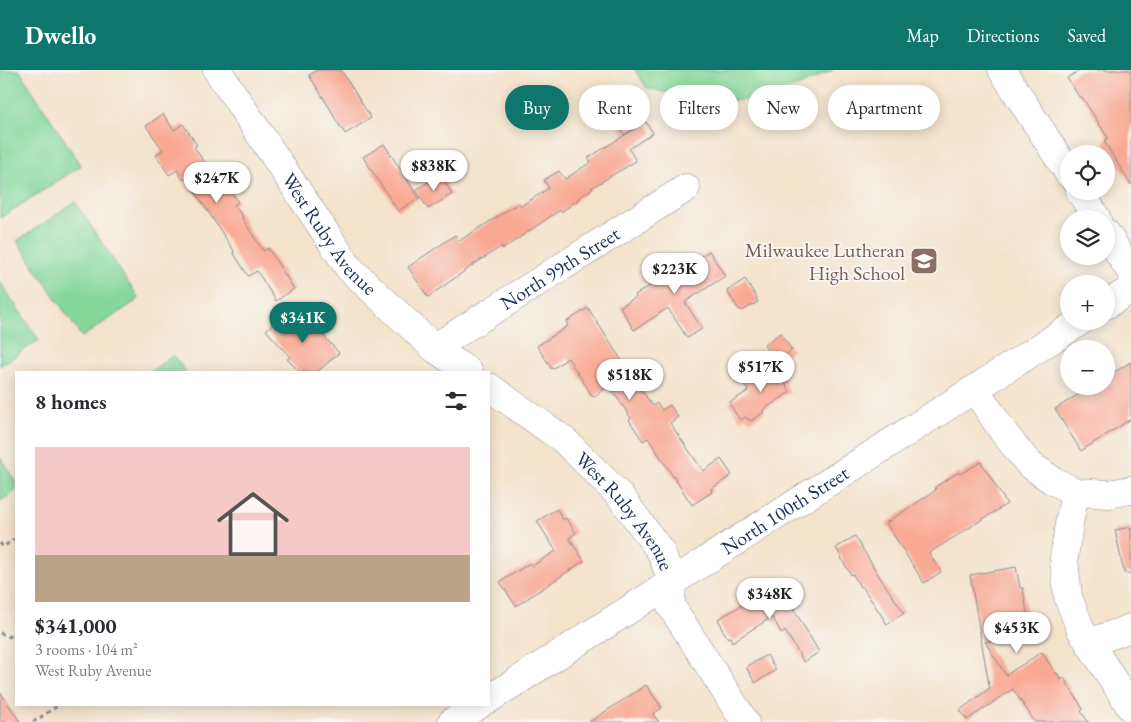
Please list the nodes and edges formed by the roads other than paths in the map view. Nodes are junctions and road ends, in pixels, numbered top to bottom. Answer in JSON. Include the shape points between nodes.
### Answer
{"nodes":[{"id":1,"x":217,"y":70,"type":"edge"},
{"id":2,"x":1002,"y":70,"type":"edge"},
{"id":3,"x":1060,"y":160,"type":"edge"},
{"id":4,"x":686,"y":188,"type":"dead end"},
{"id":5,"x":1115,"y":247,"type":"edge"},
{"id":6,"x":1131,"y":272,"type":"edge"},
{"id":7,"x":1131,"y":289,"type":"edge"},
{"id":8,"x":1115,"y":299,"type":"edge"},
{"id":9,"x":1067,"y":330,"type":"edge"},
{"id":10,"x":434,"y":348,"type":"junction"},
{"id":11,"x":467,"y":371,"type":"edge"},
{"id":12,"x":490,"y":388,"type":"edge"},
{"id":13,"x":975,"y":389,"type":"junction"},
{"id":14,"x":1131,"y":490,"type":"edge"},
{"id":15,"x":1075,"y":492,"type":"junction"},
{"id":16,"x":672,"y":581,"type":"junction"},
{"id":17,"x":1131,"y":628,"type":"edge"},
{"id":18,"x":1089,"y":643,"type":"junction"},
{"id":19,"x":1122,"y":674,"type":"edge"},
{"id":20,"x":490,"y":698,"type":"edge"},
{"id":21,"x":477,"y":706,"type":"edge"},
{"id":22,"x":1131,"y":708,"type":"edge"},
{"id":23,"x":452,"y":722,"type":"edge"},
{"id":24,"x":745,"y":722,"type":"edge"}],
"edges":[{"from":1,"to":10,"type":"street","name":"West Ruby Avenue","via":[[349,268]]},
{"from":2,"to":3,"type":"street"},
{"from":4,"to":10,"type":"street","name":"North 99th Street"},
{"from":5,"to":6,"type":"street"},
{"from":7,"to":8,"type":"street"},
{"from":9,"to":13,"type":"street","name":"North 100th Street"},
{"from":10,"to":11,"type":"street","name":"West Ruby Avenue"},
{"from":12,"to":16,"type":"street","name":"West Ruby Avenue","via":[[564,440],[620,496],[661,552]]},
{"from":13,"to":15,"type":"street","via":[[1029,464]]},
{"from":13,"to":16,"type":"street","name":"North 100th Street"},
{"from":14,"to":15,"type":"street","via":[[1109,494]]},
{"from":15,"to":18,"type":"street","via":[[1064,558],[1068,597]]},
{"from":16,"to":20,"type":"street","name":"North 100th Street"},
{"from":16,"to":24,"type":"street","name":"West Ruby Avenue","via":[[671,606]]},
{"from":17,"to":18,"type":"street"},
{"from":18,"to":19,"type":"street"},
{"from":19,"to":22,"type":"street"},
{"from":21,"to":23,"type":"street"}]}
